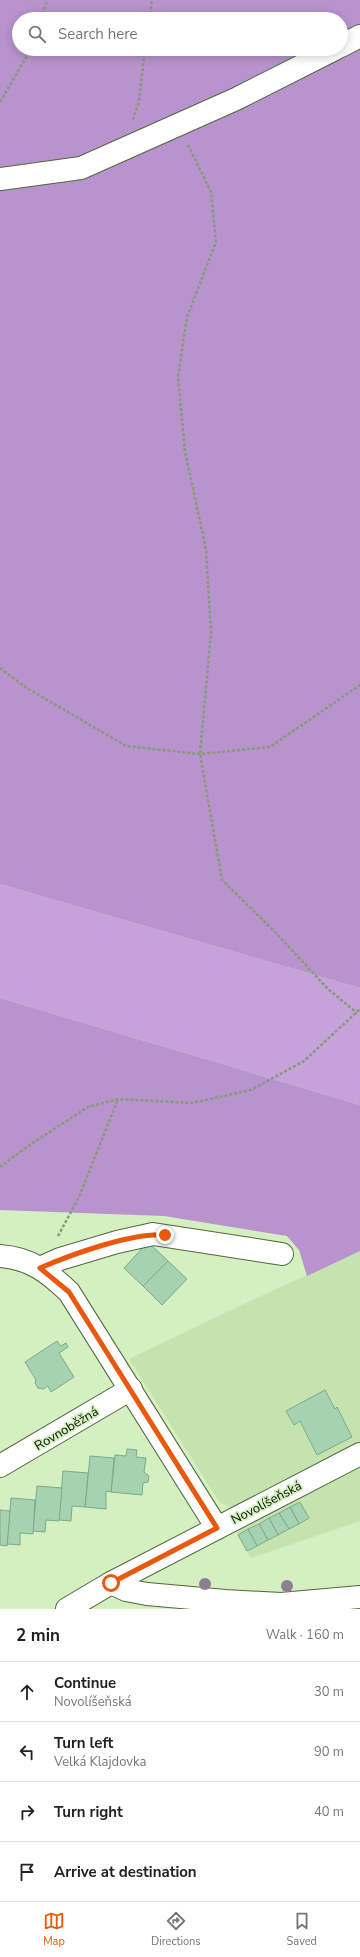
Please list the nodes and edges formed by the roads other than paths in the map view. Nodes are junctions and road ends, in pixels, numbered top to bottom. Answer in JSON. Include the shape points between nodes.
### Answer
{"nodes":[{"id":1,"x":360,"y":36,"type":"edge"},
{"id":2,"x":348,"y":42,"type":"edge"},
{"id":3,"x":321,"y":56,"type":"edge"},
{"id":4,"x":0,"y":179,"type":"edge"},
{"id":5,"x":282,"y":1254,"type":"dead end"},
{"id":6,"x":0,"y":1256,"type":"edge"},
{"id":7,"x":40,"y":1268,"type":"junction"},
{"id":8,"x":130,"y":1389,"type":"junction"},
{"id":9,"x":360,"y":1454,"type":"edge"},
{"id":10,"x":0,"y":1466,"type":"edge"},
{"id":11,"x":217,"y":1528,"type":"junction"},
{"id":12,"x":111,"y":1583,"type":"junction"},
{"id":13,"x":360,"y":1597,"type":"edge"},
{"id":14,"x":67,"y":1609,"type":"edge"}],
"edges":[{"from":1,"to":2,"type":"street"},
{"from":3,"to":4,"type":"street","via":[[236,99],[81,168]]},
{"from":5,"to":7,"type":"street","via":[[153,1234],[110,1244]]},
{"from":6,"to":7,"type":"street","via":[[16,1257]]},
{"from":7,"to":8,"type":"street","via":[[69,1292]]},
{"from":8,"to":10,"type":"street","name":"Rovnoběžná"},
{"from":8,"to":11,"type":"street"},
{"from":9,"to":11,"type":"street","name":"Novolíšeňská"},
{"from":11,"to":12,"type":"street","name":"Novolíšeňská"},
{"from":12,"to":13,"type":"street","via":[[126,1590],[147,1594],[224,1601],[281,1604]]},
{"from":12,"to":14,"type":"street","name":"Novolíšeňská"}]}
